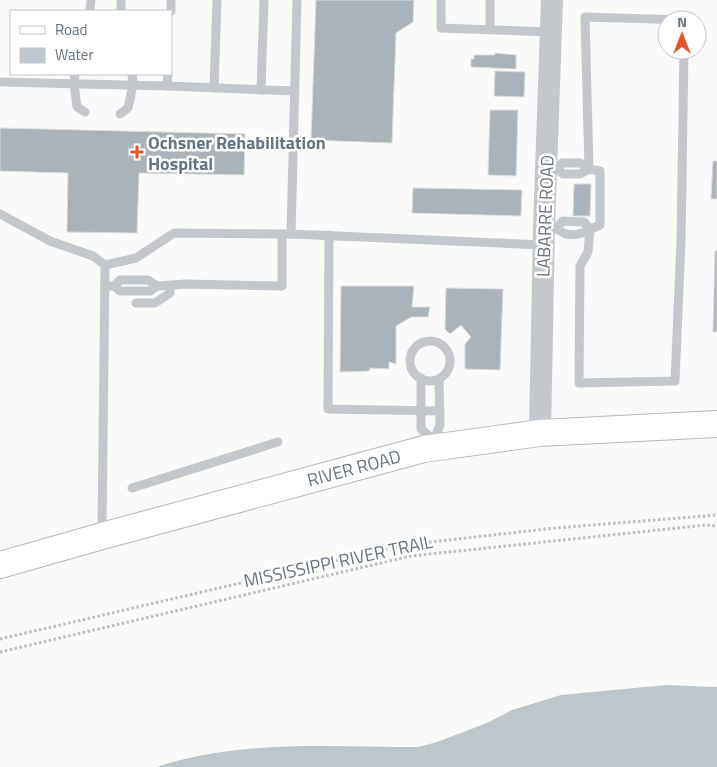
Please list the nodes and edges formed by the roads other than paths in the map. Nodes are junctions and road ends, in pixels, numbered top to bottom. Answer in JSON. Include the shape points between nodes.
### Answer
{"nodes":[{"id":1,"x":217,"y":0,"type":"edge"},
{"id":2,"x":264,"y":0,"type":"edge"},
{"id":3,"x":297,"y":0,"type":"edge"},
{"id":4,"x":441,"y":0,"type":"edge"},
{"id":5,"x":490,"y":0,"type":"edge"},
{"id":6,"x":552,"y":0,"type":"edge"},
{"id":7,"x":657,"y":19,"type":"edge"},
{"id":8,"x":490,"y":29,"type":"junction"},
{"id":9,"x":551,"y":32,"type":"junction"},
{"id":10,"x":684,"y":60,"type":"edge"},
{"id":11,"x":75,"y":75,"type":"edge"},
{"id":12,"x":132,"y":75,"type":"edge"},
{"id":13,"x":168,"y":75,"type":"edge"},
{"id":14,"x":0,"y":82,"type":"edge"},
{"id":15,"x":74,"y":84,"type":"junction"},
{"id":16,"x":133,"y":85,"type":"junction"},
{"id":17,"x":167,"y":86,"type":"junction"},
{"id":18,"x":214,"y":88,"type":"junction"},
{"id":19,"x":262,"y":90,"type":"junction"},
{"id":20,"x":295,"y":91,"type":"junction"},
{"id":21,"x":85,"y":112,"type":"dead end"},
{"id":22,"x":120,"y":114,"type":"dead end"},
{"id":23,"x":552,"y":169,"type":"junction"},
{"id":24,"x":589,"y":169,"type":"junction"},
{"id":25,"x":0,"y":214,"type":"edge"},
{"id":26,"x":590,"y":229,"type":"junction"},
{"id":27,"x":548,"y":233,"type":"junction"},
{"id":28,"x":287,"y":234,"type":"junction"},
{"id":29,"x":329,"y":235,"type":"junction"},
{"id":30,"x":105,"y":265,"type":"junction"},
{"id":31,"x":110,"y":286,"type":"junction"},
{"id":32,"x":170,"y":286,"type":"junction"},
{"id":33,"x":136,"y":303,"type":"dead end"},
{"id":34,"x":421,"y":378,"type":"junction"},
{"id":35,"x":439,"y":378,"type":"junction"},
{"id":36,"x":421,"y":411,"type":"junction"},
{"id":37,"x":440,"y":411,"type":"junction"},
{"id":38,"x":717,"y":424,"type":"edge"},
{"id":39,"x":540,"y":433,"type":"junction"},
{"id":40,"x":278,"y":442,"type":"dead end"},
{"id":41,"x":434,"y":444,"type":"junction"},
{"id":42,"x":132,"y":488,"type":"dead end"},
{"id":43,"x":102,"y":536,"type":"junction"},
{"id":44,"x":0,"y":566,"type":"edge"}],
"edges":[{"from":1,"to":18,"type":"lane"},
{"from":2,"to":19,"type":"lane"},
{"from":3,"to":20,"type":"lane"},
{"from":4,"to":8,"type":"lane","via":[[441,28]]},
{"from":5,"to":8,"type":"lane"},
{"from":6,"to":9,"type":"street","name":"LABARRE ROAD"},
{"from":7,"to":24,"type":"lane","via":[[585,17]]},
{"from":8,"to":9,"type":"lane"},
{"from":9,"to":23,"type":"street","name":"LABARRE ROAD"},
{"from":10,"to":26,"type":"lane","via":[[675,380],[579,383],[580,266],[588,252]]},
{"from":11,"to":15,"type":"lane"},
{"from":12,"to":16,"type":"lane"},
{"from":13,"to":17,"type":"lane"},
{"from":14,"to":15,"type":"lane"},
{"from":15,"to":16,"type":"lane"},
{"from":15,"to":21,"type":"lane","via":[[77,107]]},
{"from":16,"to":17,"type":"lane"},
{"from":16,"to":22,"type":"lane","via":[[128,108]]},
{"from":17,"to":18,"type":"lane"},
{"from":18,"to":19,"type":"lane"},
{"from":19,"to":20,"type":"lane"},
{"from":20,"to":28,"type":"lane"},
{"from":23,"to":24,"type":"lane","via":[[564,174],[580,174]]},
{"from":23,"to":27,"type":"street","name":"LABARRE ROAD"},
{"from":24,"to":26,"type":"lane","via":[[600,171],[600,225]]},
{"from":25,"to":30,"type":"lane","via":[[50,241],[93,256]]},
{"from":26,"to":27,"type":"lane","via":[[583,234]]},
{"from":27,"to":29,"type":"lane"},
{"from":27,"to":39,"type":"street","name":"LABARRE ROAD"},
{"from":28,"to":29,"type":"lane"},
{"from":28,"to":30,"type":"lane","via":[[174,233],[136,258]]},
{"from":28,"to":32,"type":"lane","via":[[282,286]]},
{"from":29,"to":36,"type":"lane","via":[[328,409]]},
{"from":30,"to":31,"type":"lane"},
{"from":31,"to":32,"type":"lane","via":[[120,291],[150,292],[157,286]]},
{"from":31,"to":43,"type":"lane"},
{"from":32,"to":33,"type":"lane","via":[[170,293],[155,303]]},
{"from":34,"to":35,"type":"lane","via":[[429,381]]},
{"from":34,"to":35,"type":"lane","via":[[413,370],[411,357],[418,346],[430,341],[442,345],[450,355],[450,368]]},
{"from":34,"to":36,"type":"lane"},
{"from":35,"to":37,"type":"lane"},
{"from":36,"to":37,"type":"lane"},
{"from":36,"to":41,"type":"lane","via":[[421,429]]},
{"from":37,"to":41,"type":"lane","via":[[440,425]]},
{"from":38,"to":39,"type":"main road","name":"RIVER ROAD"},
{"from":39,"to":41,"type":"main road","name":"RIVER ROAD"},
{"from":40,"to":42,"type":"lane"},
{"from":41,"to":43,"type":"main road","name":"RIVER ROAD"},
{"from":43,"to":44,"type":"main road","name":"RIVER ROAD"}]}
